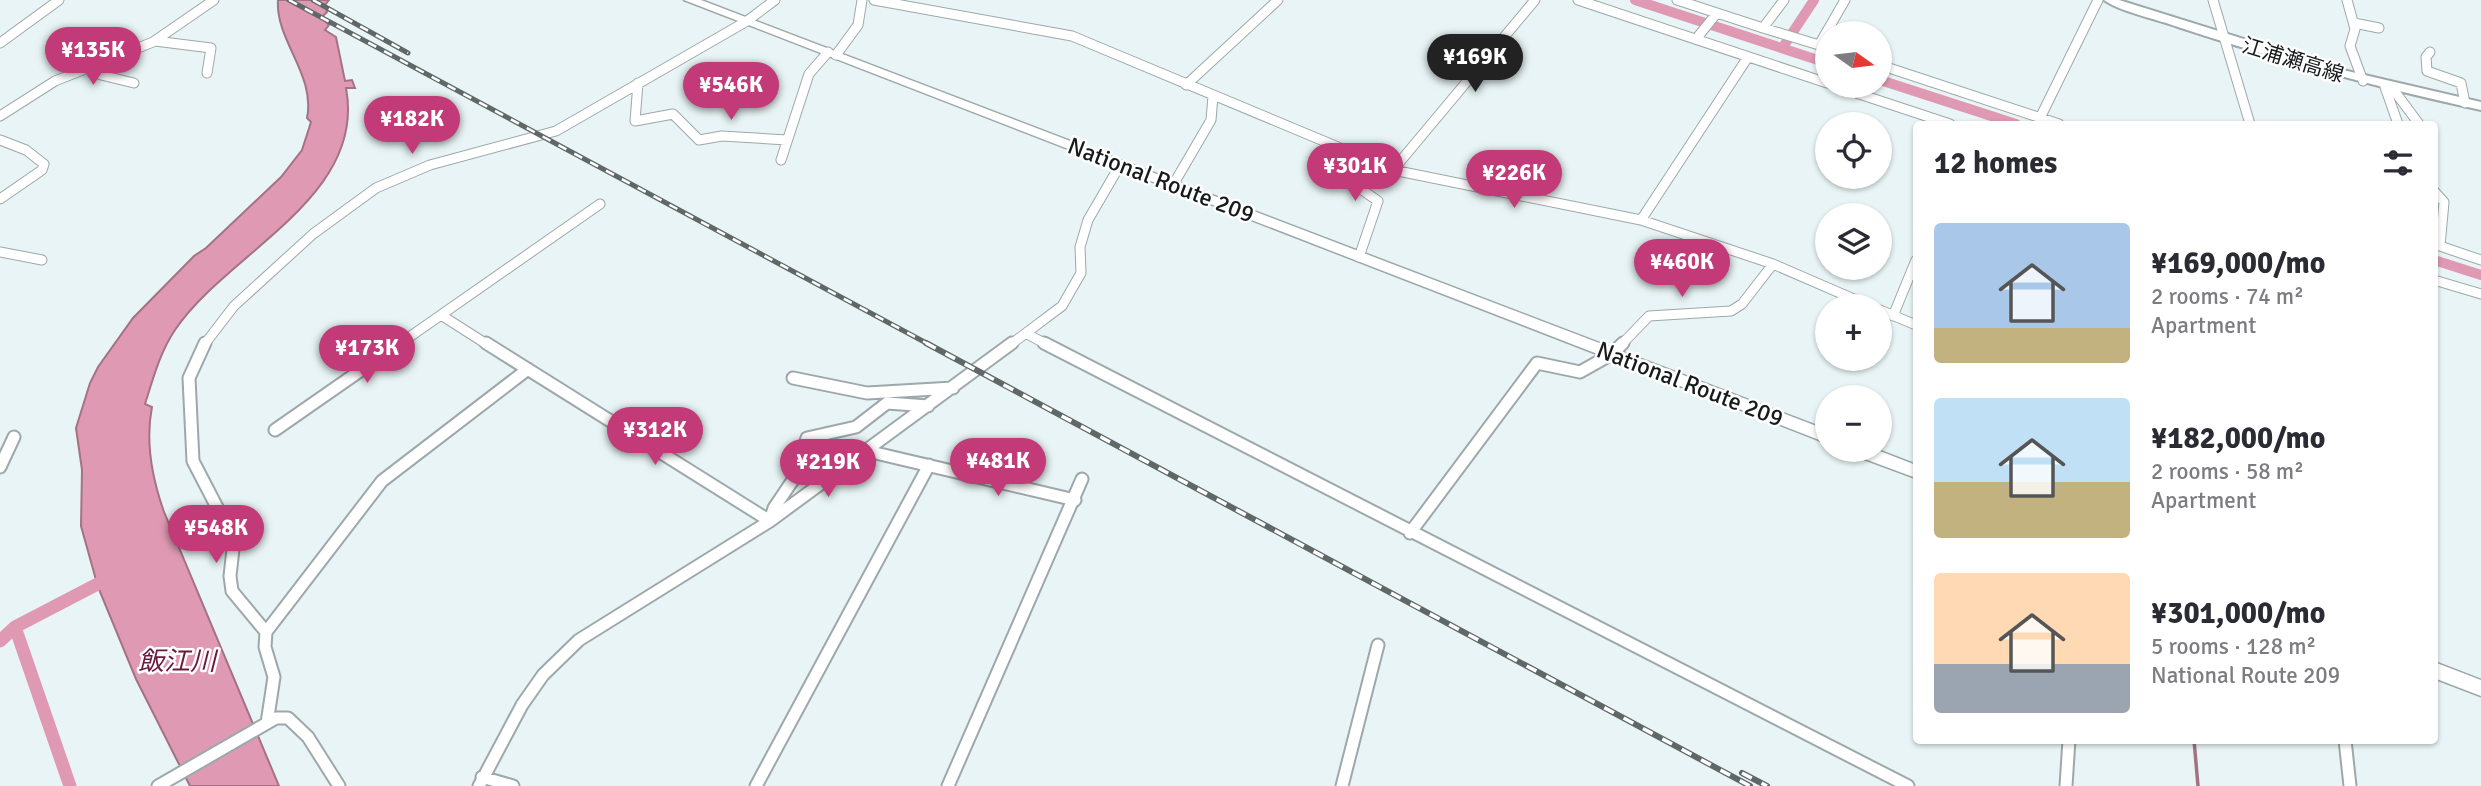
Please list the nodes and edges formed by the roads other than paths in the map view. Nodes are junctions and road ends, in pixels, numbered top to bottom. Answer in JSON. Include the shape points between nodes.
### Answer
{"nodes":[{"id":1,"x":60,"y":0,"type":"edge"},
{"id":2,"x":214,"y":0,"type":"edge"},
{"id":3,"x":690,"y":0,"type":"edge"},
{"id":4,"x":775,"y":0,"type":"edge"},
{"id":5,"x":862,"y":0,"type":"edge"},
{"id":6,"x":874,"y":0,"type":"edge"},
{"id":7,"x":931,"y":0,"type":"edge"},
{"id":8,"x":1278,"y":0,"type":"edge"},
{"id":9,"x":1535,"y":0,"type":"edge"},
{"id":10,"x":1578,"y":0,"type":"edge"},
{"id":11,"x":1677,"y":0,"type":"edge"},
{"id":12,"x":1784,"y":0,"type":"edge"},
{"id":13,"x":1845,"y":0,"type":"edge"},
{"id":14,"x":2098,"y":0,"type":"edge"},
{"id":15,"x":2109,"y":0,"type":"edge"},
{"id":16,"x":2213,"y":0,"type":"edge"},
{"id":17,"x":2347,"y":0,"type":"edge"},
{"id":18,"x":925,"y":9,"type":"junction"},
{"id":19,"x":1716,"y":14,"type":"junction"},
{"id":20,"x":1835,"y":21,"type":"edge"},
{"id":21,"x":747,"y":22,"type":"junction"},
{"id":22,"x":2354,"y":23,"type":"junction"},
{"id":23,"x":1763,"y":28,"type":"junction"},
{"id":24,"x":2379,"y":28,"type":"dead end"},
{"id":25,"x":1697,"y":38,"type":"junction"},
{"id":26,"x":2224,"y":38,"type":"junction"},
{"id":27,"x":155,"y":41,"type":"junction"},
{"id":28,"x":0,"y":43,"type":"edge"},
{"id":29,"x":1815,"y":44,"type":"edge"},
{"id":30,"x":2430,"y":52,"type":"dead end"},
{"id":31,"x":832,"y":54,"type":"junction"},
{"id":32,"x":1748,"y":57,"type":"junction"},
{"id":33,"x":111,"y":61,"type":"junction"},
{"id":34,"x":1892,"y":69,"type":"edge"},
{"id":35,"x":207,"y":73,"type":"dead end"},
{"id":36,"x":1815,"y":79,"type":"edge"},
{"id":37,"x":2362,"y":81,"type":"junction"},
{"id":38,"x":134,"y":83,"type":"dead end"},
{"id":39,"x":638,"y":83,"type":"junction"},
{"id":40,"x":1186,"y":85,"type":"junction"},
{"id":41,"x":2389,"y":88,"type":"junction"},
{"id":42,"x":1213,"y":96,"type":"junction"},
{"id":43,"x":1871,"y":98,"type":"edge"},
{"id":44,"x":2465,"y":103,"type":"junction"},
{"id":45,"x":2481,"y":106,"type":"edge"},
{"id":46,"x":0,"y":116,"type":"edge"},
{"id":47,"x":2040,"y":118,"type":"junction"},
{"id":48,"x":1941,"y":121,"type":"edge"},
{"id":49,"x":2050,"y":121,"type":"edge"},
{"id":50,"x":2249,"y":121,"type":"edge"},
{"id":51,"x":2397,"y":121,"type":"edge"},
{"id":52,"x":2416,"y":121,"type":"edge"},
{"id":53,"x":0,"y":140,"type":"edge"},
{"id":54,"x":787,"y":140,"type":"junction"},
{"id":55,"x":1353,"y":154,"type":"junction"},
{"id":56,"x":781,"y":160,"type":"dead end"},
{"id":57,"x":1120,"y":165,"type":"junction"},
{"id":58,"x":1393,"y":170,"type":"junction"},
{"id":59,"x":1173,"y":185,"type":"junction"},
{"id":60,"x":2438,"y":195,"type":"edge"},
{"id":61,"x":0,"y":199,"type":"edge"},
{"id":62,"x":600,"y":204,"type":"dead end"},
{"id":63,"x":1641,"y":220,"type":"junction"},
{"id":64,"x":2438,"y":239,"type":"edge"},
{"id":65,"x":2438,"y":245,"type":"edge"},
{"id":66,"x":0,"y":252,"type":"edge"},
{"id":67,"x":1359,"y":257,"type":"junction"},
{"id":68,"x":42,"y":260,"type":"dead end"},
{"id":69,"x":2481,"y":260,"type":"edge"},
{"id":70,"x":1773,"y":264,"type":"junction"},
{"id":71,"x":1913,"y":267,"type":"edge"},
{"id":72,"x":2438,"y":281,"type":"edge"},
{"id":73,"x":1842,"y":294,"type":"edge"},
{"id":74,"x":2481,"y":294,"type":"edge"},
{"id":75,"x":441,"y":315,"type":"junction"},
{"id":76,"x":1893,"y":316,"type":"joint"},
{"id":77,"x":1913,"y":324,"type":"edge"},
{"id":78,"x":1027,"y":334,"type":"junction"},
{"id":79,"x":1612,"y":354,"type":"junction"},
{"id":80,"x":528,"y":369,"type":"junction"},
{"id":81,"x":793,"y":378,"type":"dead end"},
{"id":82,"x":953,"y":388,"type":"junction"},
{"id":83,"x":928,"y":406,"type":"junction"},
{"id":84,"x":275,"y":430,"type":"dead end"},
{"id":85,"x":1815,"y":432,"type":"edge"},
{"id":86,"x":14,"y":438,"type":"dead end"},
{"id":87,"x":867,"y":451,"type":"junction"},
{"id":88,"x":1892,"y":462,"type":"edge"},
{"id":89,"x":929,"y":465,"type":"junction"},
{"id":90,"x":0,"y":467,"type":"edge"},
{"id":91,"x":1913,"y":470,"type":"edge"},
{"id":92,"x":1082,"y":479,"type":"dead end"},
{"id":93,"x":1075,"y":500,"type":"junction"},
{"id":94,"x":770,"y":521,"type":"junction"},
{"id":95,"x":1410,"y":533,"type":"junction"},
{"id":96,"x":266,"y":632,"type":"junction"},
{"id":97,"x":1378,"y":645,"type":"dead end"},
{"id":98,"x":2438,"y":672,"type":"edge"},
{"id":99,"x":2481,"y":688,"type":"edge"},
{"id":100,"x":267,"y":723,"type":"junction"},
{"id":101,"x":2069,"y":744,"type":"edge"},
{"id":102,"x":2345,"y":744,"type":"edge"},
{"id":103,"x":480,"y":781,"type":"edge"},
{"id":104,"x":158,"y":786,"type":"edge"},
{"id":105,"x":339,"y":786,"type":"edge"},
{"id":106,"x":513,"y":786,"type":"edge"},
{"id":107,"x":756,"y":786,"type":"edge"},
{"id":108,"x":948,"y":786,"type":"edge"},
{"id":109,"x":1342,"y":786,"type":"edge"},
{"id":110,"x":1908,"y":786,"type":"edge"},
{"id":111,"x":2066,"y":786,"type":"edge"},
{"id":112,"x":2350,"y":786,"type":"edge"}],
"edges":[{"from":1,"to":28,"type":"street"},
{"from":2,"to":27,"type":"street"},
{"from":3,"to":21,"type":"highway","name":"National Route 209"},
{"from":4,"to":21,"type":"street"},
{"from":5,"to":31,"type":"street","via":[[858,25]]},
{"from":6,"to":18,"type":"street"},
{"from":7,"to":18,"type":"street"},
{"from":8,"to":40,"type":"street"},
{"from":9,"to":58,"type":"street"},
{"from":10,"to":25,"type":"street"},
{"from":11,"to":19,"type":"street"},
{"from":12,"to":23,"type":"street"},
{"from":13,"to":20,"type":"street"},
{"from":14,"to":47,"type":"street"},
{"from":15,"to":26,"type":"main road","name":"江浦瀬高線"},
{"from":16,"to":26,"type":"street"},
{"from":17,"to":22,"type":"street"},
{"from":18,"to":40,"type":"street","via":[[1072,36]]},
{"from":19,"to":23,"type":"street"},
{"from":19,"to":25,"type":"street"},
{"from":21,"to":31,"type":"highway","name":"National Route 209"},
{"from":21,"to":39,"type":"street"},
{"from":22,"to":24,"type":"street"},
{"from":22,"to":37,"type":"street","via":[[2355,39],[2350,47]]},
{"from":23,"to":29,"type":"street"},
{"from":25,"to":32,"type":"street"},
{"from":26,"to":37,"type":"main road","name":"江浦瀬高線"},
{"from":26,"to":50,"type":"street"},
{"from":27,"to":33,"type":"street"},
{"from":27,"to":35,"type":"street","via":[[211,47]]},
{"from":30,"to":44,"type":"street","via":[[2427,71],[2461,83]]},
{"from":31,"to":54,"type":"street","via":[[809,74]]},
{"from":31,"to":57,"type":"highway","name":"National Route 209"},
{"from":32,"to":36,"type":"street"},
{"from":32,"to":63,"type":"street"},
{"from":33,"to":38,"type":"street","via":[[101,75]]},
{"from":33,"to":46,"type":"street","via":[[55,81]]},
{"from":34,"to":47,"type":"street"},
{"from":37,"to":41,"type":"main road","name":"江浦瀬高線"},
{"from":39,"to":54,"type":"street","via":[[635,121],[673,114],[699,140],[722,136]]},
{"from":39,"to":96,"type":"street","via":[[543,136],[430,165],[376,188],[313,234],[234,306],[206,341],[189,378],[194,461],[234,540],[232,591]]},
{"from":40,"to":42,"type":"street"},
{"from":41,"to":44,"type":"main road","name":"江浦瀬高線"},
{"from":41,"to":51,"type":"street"},
{"from":41,"to":52,"type":"street"},
{"from":42,"to":55,"type":"street"},
{"from":42,"to":59,"type":"street","via":[[1211,120]]},
{"from":43,"to":48,"type":"street"},
{"from":44,"to":45,"type":"main road","name":"江浦瀬高線"},
{"from":47,"to":49,"type":"street"},
{"from":53,"to":61,"type":"street","via":[[26,150],[44,164]]},
{"from":54,"to":56,"type":"street"},
{"from":55,"to":58,"type":"street"},
{"from":55,"to":67,"type":"street","via":[[1355,185],[1378,201]]},
{"from":57,"to":59,"type":"highway","name":"National Route 209"},
{"from":57,"to":78,"type":"street","via":[[1088,220],[1080,247],[1083,264],[1067,298]]},
{"from":58,"to":63,"type":"street"},
{"from":59,"to":67,"type":"highway","name":"National Route 209"},
{"from":60,"to":64,"type":"street","via":[[2444,202]]},
{"from":62,"to":75,"type":"street"},
{"from":63,"to":70,"type":"street"},
{"from":65,"to":69,"type":"street"},
{"from":66,"to":68,"type":"street"},
{"from":67,"to":79,"type":"highway","name":"National Route 209"},
{"from":70,"to":73,"type":"street"},
{"from":70,"to":79,"type":"street","via":[[1742,304],[1731,311],[1649,316]]},
{"from":71,"to":76,"type":"street"},
{"from":72,"to":74,"type":"street"},
{"from":75,"to":80,"type":"street"},
{"from":75,"to":84,"type":"street"},
{"from":76,"to":77,"type":"street"},
{"from":78,"to":82,"type":"street"},
{"from":78,"to":95,"type":"street"},
{"from":79,"to":85,"type":"highway","name":"National Route 209"},
{"from":79,"to":95,"type":"street","via":[[1580,372],[1537,363]]},
{"from":80,"to":94,"type":"street"},
{"from":80,"to":96,"type":"street","via":[[382,481]]},
{"from":81,"to":82,"type":"street","via":[[867,393]]},
{"from":82,"to":83,"type":"street"},
{"from":83,"to":87,"type":"street"},
{"from":83,"to":94,"type":"street","via":[[887,403],[856,427],[807,438],[797,474]]},
{"from":86,"to":90,"type":"street"},
{"from":87,"to":89,"type":"street"},
{"from":87,"to":94,"type":"street"},
{"from":88,"to":91,"type":"highway"},
{"from":89,"to":93,"type":"street"},
{"from":89,"to":107,"type":"street"},
{"from":92,"to":93,"type":"street"},
{"from":93,"to":108,"type":"street"},
{"from":94,"to":103,"type":"street","via":[[561,655],[522,705]]},
{"from":95,"to":110,"type":"street"},
{"from":96,"to":100,"type":"street","via":[[265,647],[274,677]]},
{"from":97,"to":109,"type":"street"},
{"from":98,"to":99,"type":"highway"},
{"from":100,"to":104,"type":"street"},
{"from":100,"to":105,"type":"street","via":[[275,718],[296,722]]},
{"from":101,"to":111,"type":"street"},
{"from":102,"to":112,"type":"street"},
{"from":103,"to":106,"type":"street"}]}
